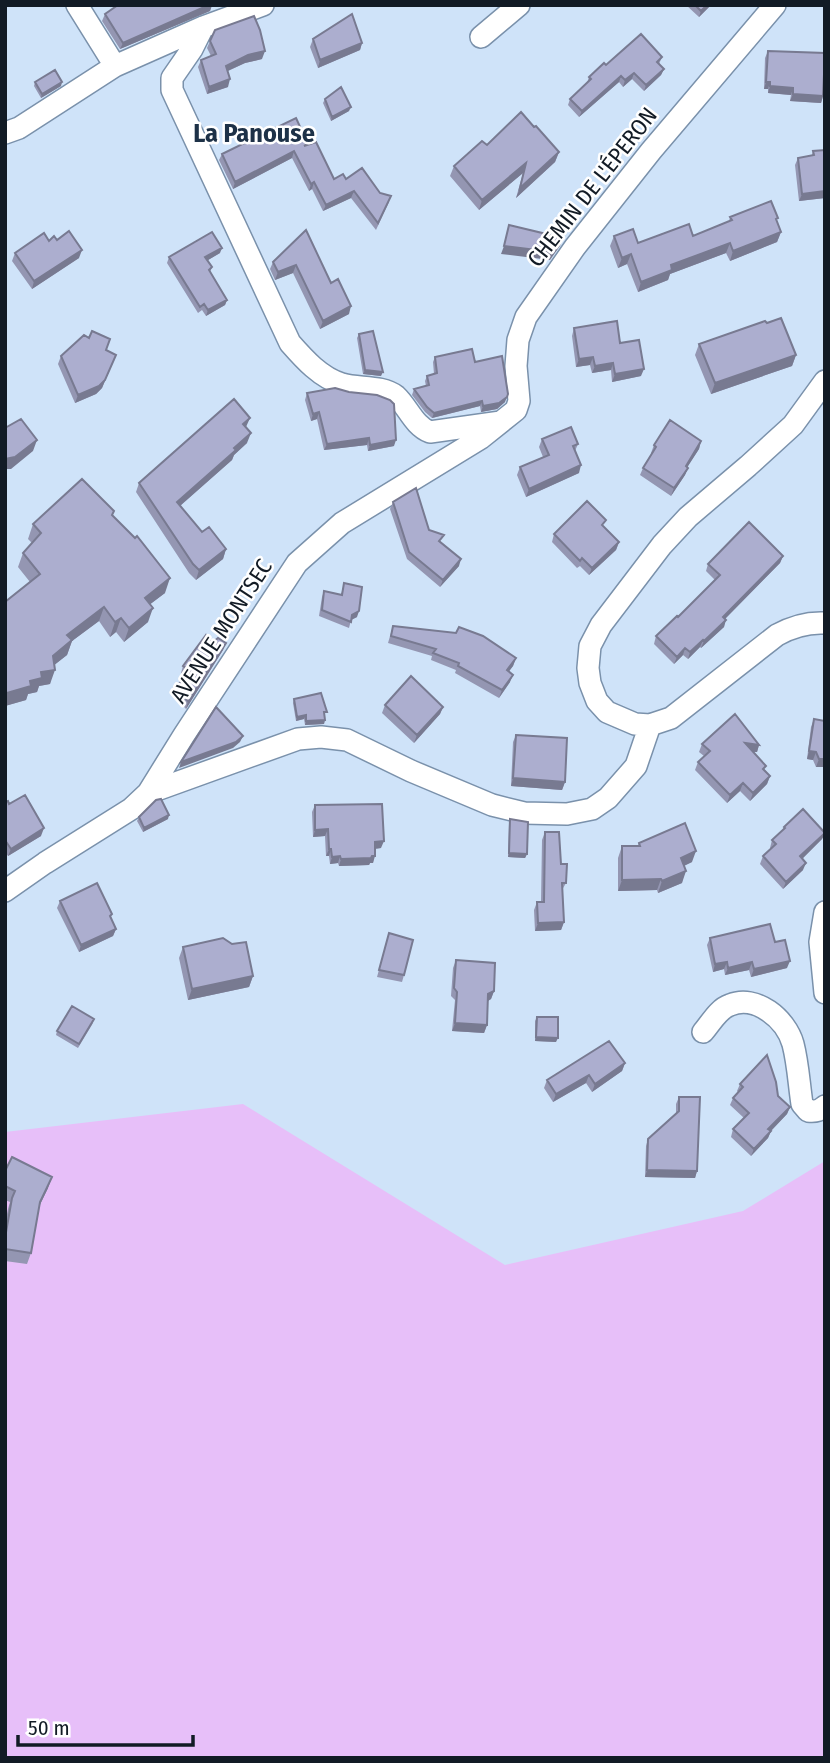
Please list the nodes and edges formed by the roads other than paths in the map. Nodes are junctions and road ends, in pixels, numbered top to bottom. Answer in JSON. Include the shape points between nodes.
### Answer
{"nodes":[{"id":1,"x":77,"y":5,"type":"edge"},
{"id":2,"x":263,"y":5,"type":"edge"},
{"id":3,"x":519,"y":5,"type":"edge"},
{"id":4,"x":775,"y":5,"type":"edge"},
{"id":5,"x":203,"y":27,"type":"junction"},
{"id":6,"x":481,"y":37,"type":"dead end"},
{"id":7,"x":115,"y":66,"type":"junction"},
{"id":8,"x":5,"y":133,"type":"edge"},
{"id":9,"x":825,"y":380,"type":"edge"},
{"id":10,"x":503,"y":421,"type":"junction"},
{"id":11,"x":825,"y":623,"type":"edge"},
{"id":12,"x":650,"y":725,"type":"junction"},
{"id":13,"x":148,"y":793,"type":"junction"},
{"id":14,"x":5,"y":891,"type":"edge"},
{"id":15,"x":825,"y":912,"type":"edge"},
{"id":16,"x":825,"y":993,"type":"edge"},
{"id":17,"x":703,"y":1032,"type":"dead end"},
{"id":18,"x":825,"y":1106,"type":"edge"}],
"edges":[{"from":1,"to":7,"type":"street"},
{"from":2,"to":5,"type":"street"},
{"from":3,"to":6,"type":"street"},
{"from":4,"to":10,"type":"street","name":"CHEMIN DE L'ÉPERON","via":[[643,161],[527,317],[518,340],[519,401]]},
{"from":5,"to":7,"type":"street"},
{"from":5,"to":10,"type":"street","via":[[172,78],[172,90],[290,343],[322,374],[341,384],[395,395],[430,432]]},
{"from":7,"to":8,"type":"street"},
{"from":9,"to":12,"type":"street","via":[[793,425],[662,545],[590,646],[588,668],[597,701],[607,712]]},
{"from":10,"to":13,"type":"street","name":"AVENUE MONTSEC","via":[[342,523],[297,563]]},
{"from":11,"to":12,"type":"street","via":[[789,628],[671,718]]},
{"from":12,"to":13,"type":"street","via":[[636,766],[608,798],[567,814],[524,813],[492,805],[347,740],[321,737],[298,739]]},
{"from":13,"to":14,"type":"street","name":"AVENUE MONTSEC","via":[[131,809]]},
{"from":15,"to":16,"type":"street","via":[[820,942]]},
{"from":17,"to":18,"type":"street","via":[[721,1009],[731,1004],[751,1003],[768,1010],[793,1042],[802,1104],[812,1112]]}]}
